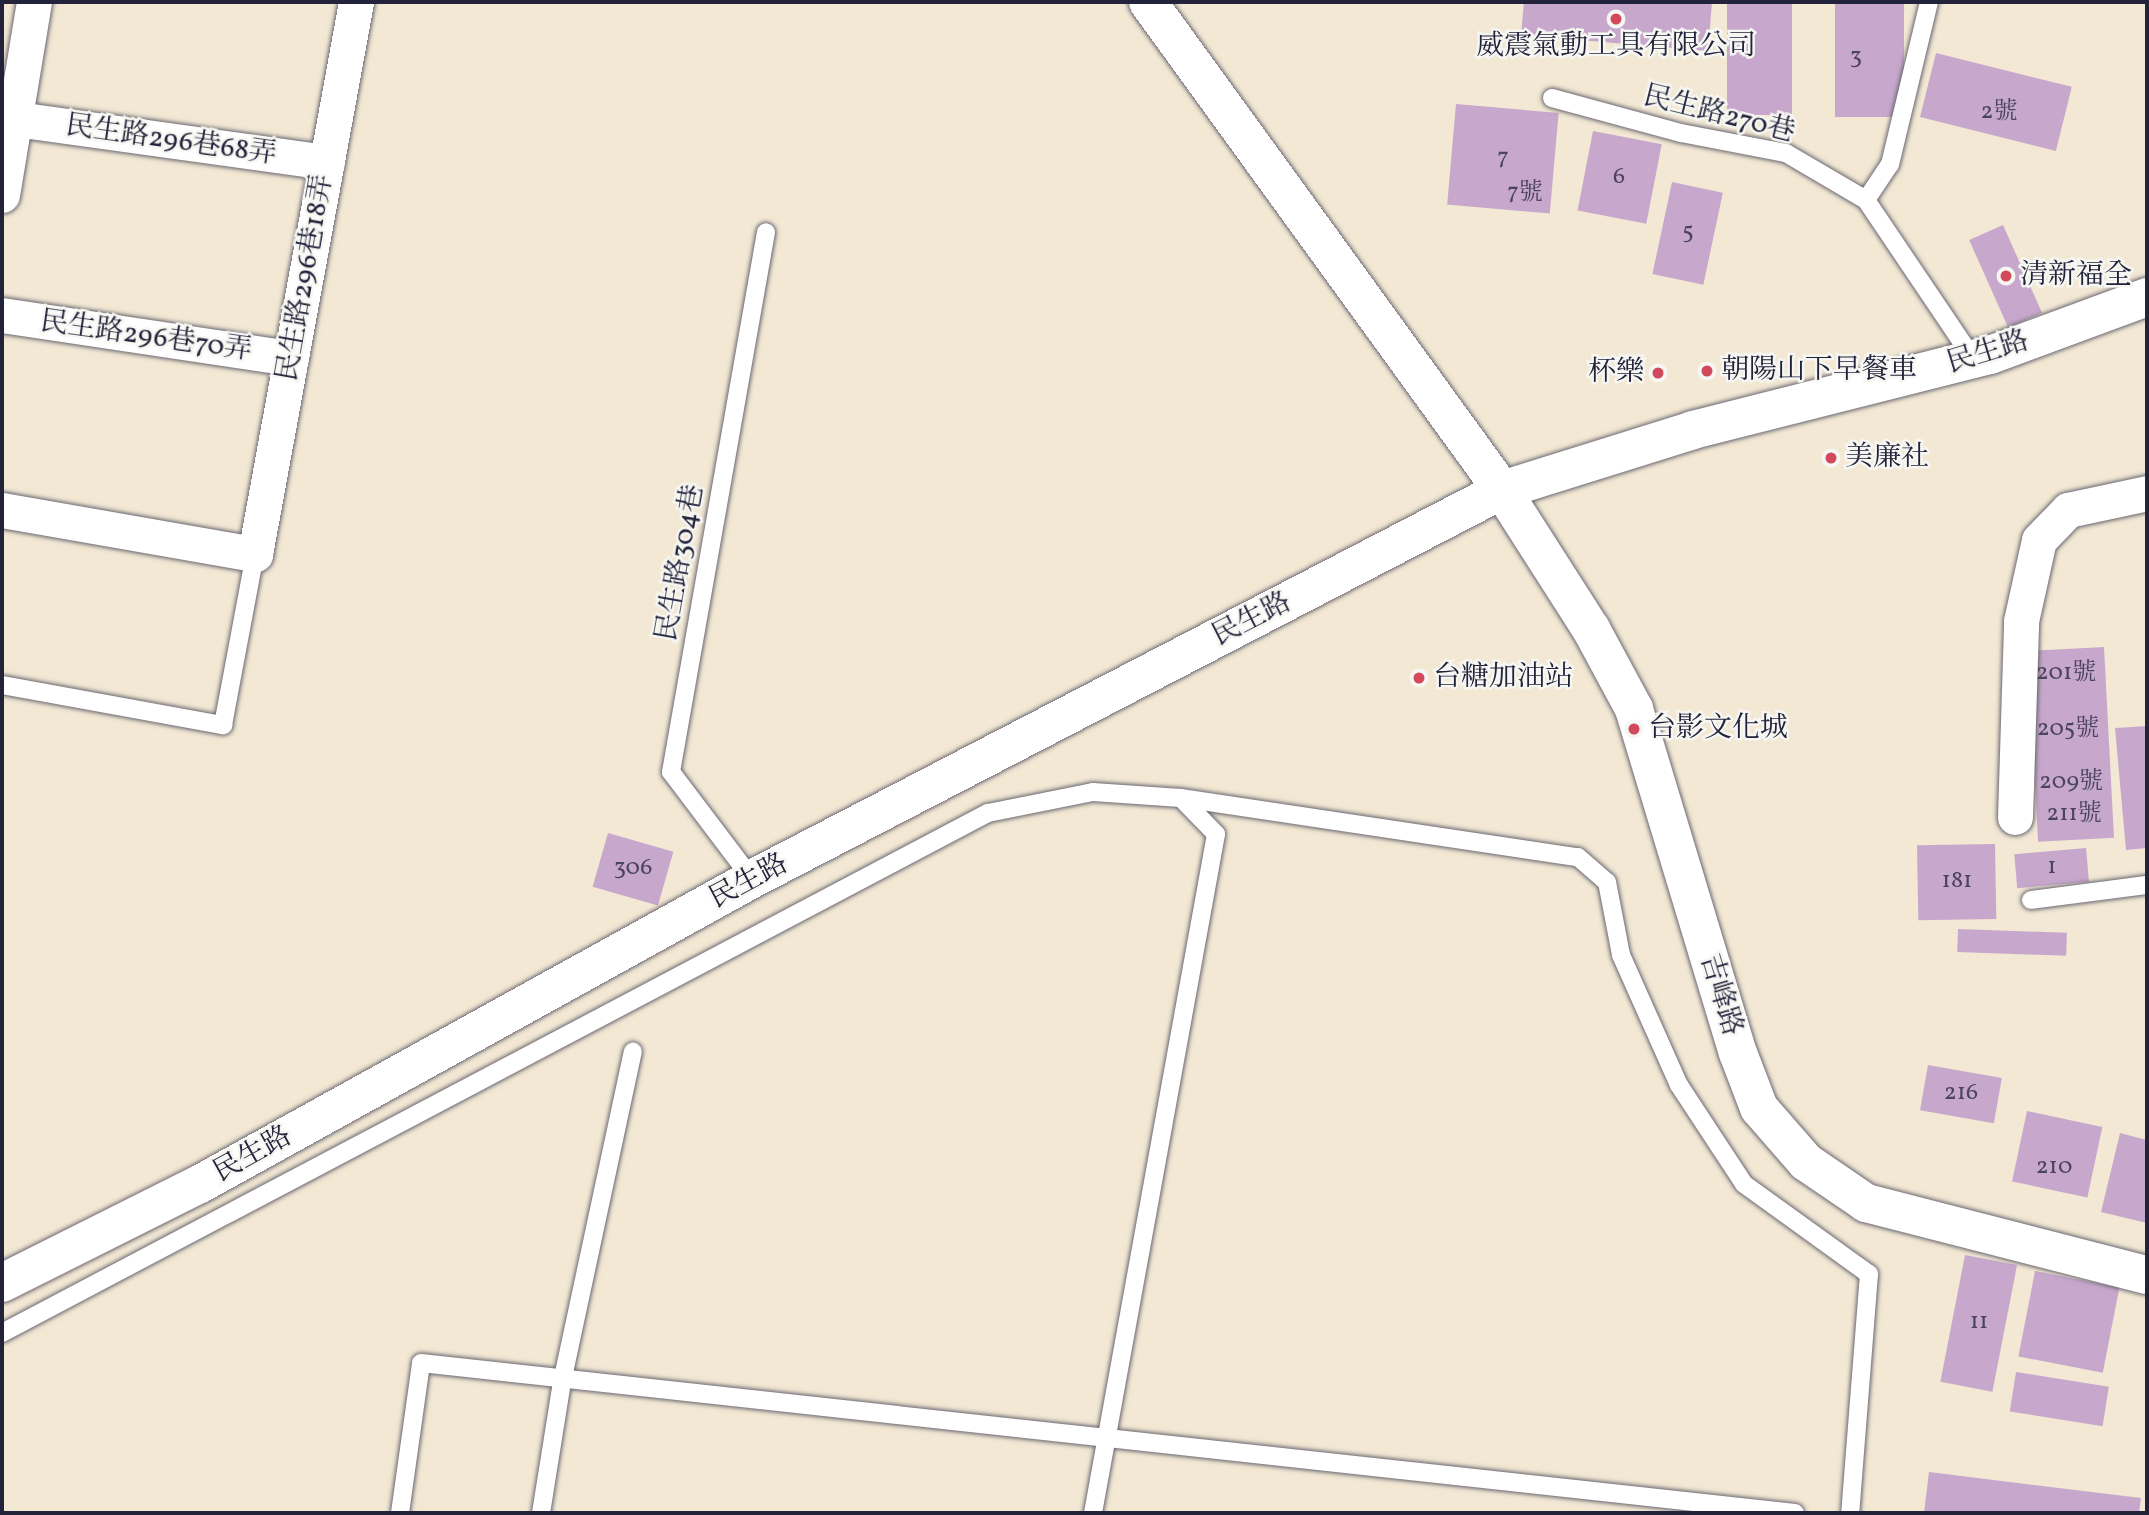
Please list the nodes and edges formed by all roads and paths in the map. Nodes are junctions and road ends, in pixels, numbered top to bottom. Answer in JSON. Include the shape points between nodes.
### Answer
{"nodes":[{"id":1,"x":34,"y":2,"type":"edge"},
{"id":2,"x":356,"y":2,"type":"edge"},
{"id":3,"x":1147,"y":2,"type":"edge"},
{"id":4,"x":1929,"y":2,"type":"edge"},
{"id":5,"x":1552,"y":98,"type":"dead end"},
{"id":6,"x":8,"y":118,"type":"edge"},
{"id":7,"x":327,"y":162,"type":"junction"},
{"id":8,"x":2,"y":195,"type":"edge"},
{"id":9,"x":1866,"y":200,"type":"junction"},
{"id":10,"x":766,"y":232,"type":"dead end"},
{"id":11,"x":2147,"y":297,"type":"edge"},
{"id":12,"x":2,"y":315,"type":"edge"},
{"id":13,"x":291,"y":358,"type":"junction"},
{"id":14,"x":1974,"y":359,"type":"junction"},
{"id":15,"x":1502,"y":490,"type":"junction"},
{"id":16,"x":2147,"y":493,"type":"edge"},
{"id":17,"x":2,"y":510,"type":"edge"},
{"id":18,"x":255,"y":554,"type":"junction"},
{"id":19,"x":2,"y":685,"type":"edge"},
{"id":20,"x":1181,"y":798,"type":"junction"},
{"id":21,"x":2015,"y":817,"type":"dead end"},
{"id":22,"x":752,"y":879,"type":"junction"},
{"id":23,"x":2147,"y":885,"type":"edge"},
{"id":24,"x":2031,"y":900,"type":"dead end"},
{"id":25,"x":633,"y":1052,"type":"dead end"},
{"id":26,"x":2147,"y":1276,"type":"edge"},
{"id":27,"x":2,"y":1283,"type":"edge"},
{"id":28,"x":2,"y":1333,"type":"edge"},
{"id":29,"x":562,"y":1382,"type":"junction"},
{"id":30,"x":1106,"y":1439,"type":"junction"},
{"id":31,"x":400,"y":1513,"type":"edge"},
{"id":32,"x":541,"y":1513,"type":"edge"},
{"id":33,"x":1093,"y":1513,"type":"edge"},
{"id":34,"x":1795,"y":1513,"type":"edge"},
{"id":35,"x":1850,"y":1513,"type":"edge"}],
"edges":[{"from":1,"to":6,"type":"street"},
{"from":2,"to":7,"type":"street","name":"民生路296巷18弄"},
{"from":3,"to":15,"type":"street"},
{"from":4,"to":9,"type":"lane","via":[[1891,164]]},
{"from":5,"to":9,"type":"lane","name":"民生路270巷","via":[[1681,133],[1786,153]]},
{"from":6,"to":7,"type":"street","name":"民生路296巷68弄"},
{"from":6,"to":8,"type":"street"},
{"from":7,"to":13,"type":"street","name":"民生路296巷18弄"},
{"from":9,"to":14,"type":"lane","name":"民生路270巷"},
{"from":10,"to":22,"type":"lane","name":"民生路304巷","via":[[671,772]]},
{"from":11,"to":14,"type":"street","name":"民生路"},
{"from":12,"to":13,"type":"street","name":"民生路296巷70弄"},
{"from":13,"to":18,"type":"street","name":"民生路296巷18弄"},
{"from":14,"to":15,"type":"street","name":"民生路","via":[[1693,430]]},
{"from":15,"to":22,"type":"street","name":"民生路"},
{"from":15,"to":26,"type":"street","name":"吉峰路","via":[[1591,629],[1633,709],[1759,1108],[1806,1162],[1867,1203]]},
{"from":16,"to":21,"type":"street","via":[[2068,510],[2039,540],[2021,621]]},
{"from":17,"to":18,"type":"street"},
{"from":18,"to":19,"type":"lane","via":[[223,725]]},
{"from":20,"to":28,"type":"lane","via":[[1093,792],[988,813]]},
{"from":20,"to":30,"type":"lane","via":[[1216,834]]},
{"from":20,"to":35,"type":"lane","via":[[1578,857],[1607,882],[1621,955],[1674,1073],[1744,1184],[1869,1274]]},
{"from":22,"to":27,"type":"street","name":"民生路","via":[[200,1184]]},
{"from":23,"to":24,"type":"lane"},
{"from":25,"to":29,"type":"lane"},
{"from":29,"to":30,"type":"lane"},
{"from":29,"to":31,"type":"lane","via":[[421,1363]]},
{"from":29,"to":32,"type":"lane"},
{"from":30,"to":33,"type":"lane"},
{"from":30,"to":34,"type":"lane"}]}
